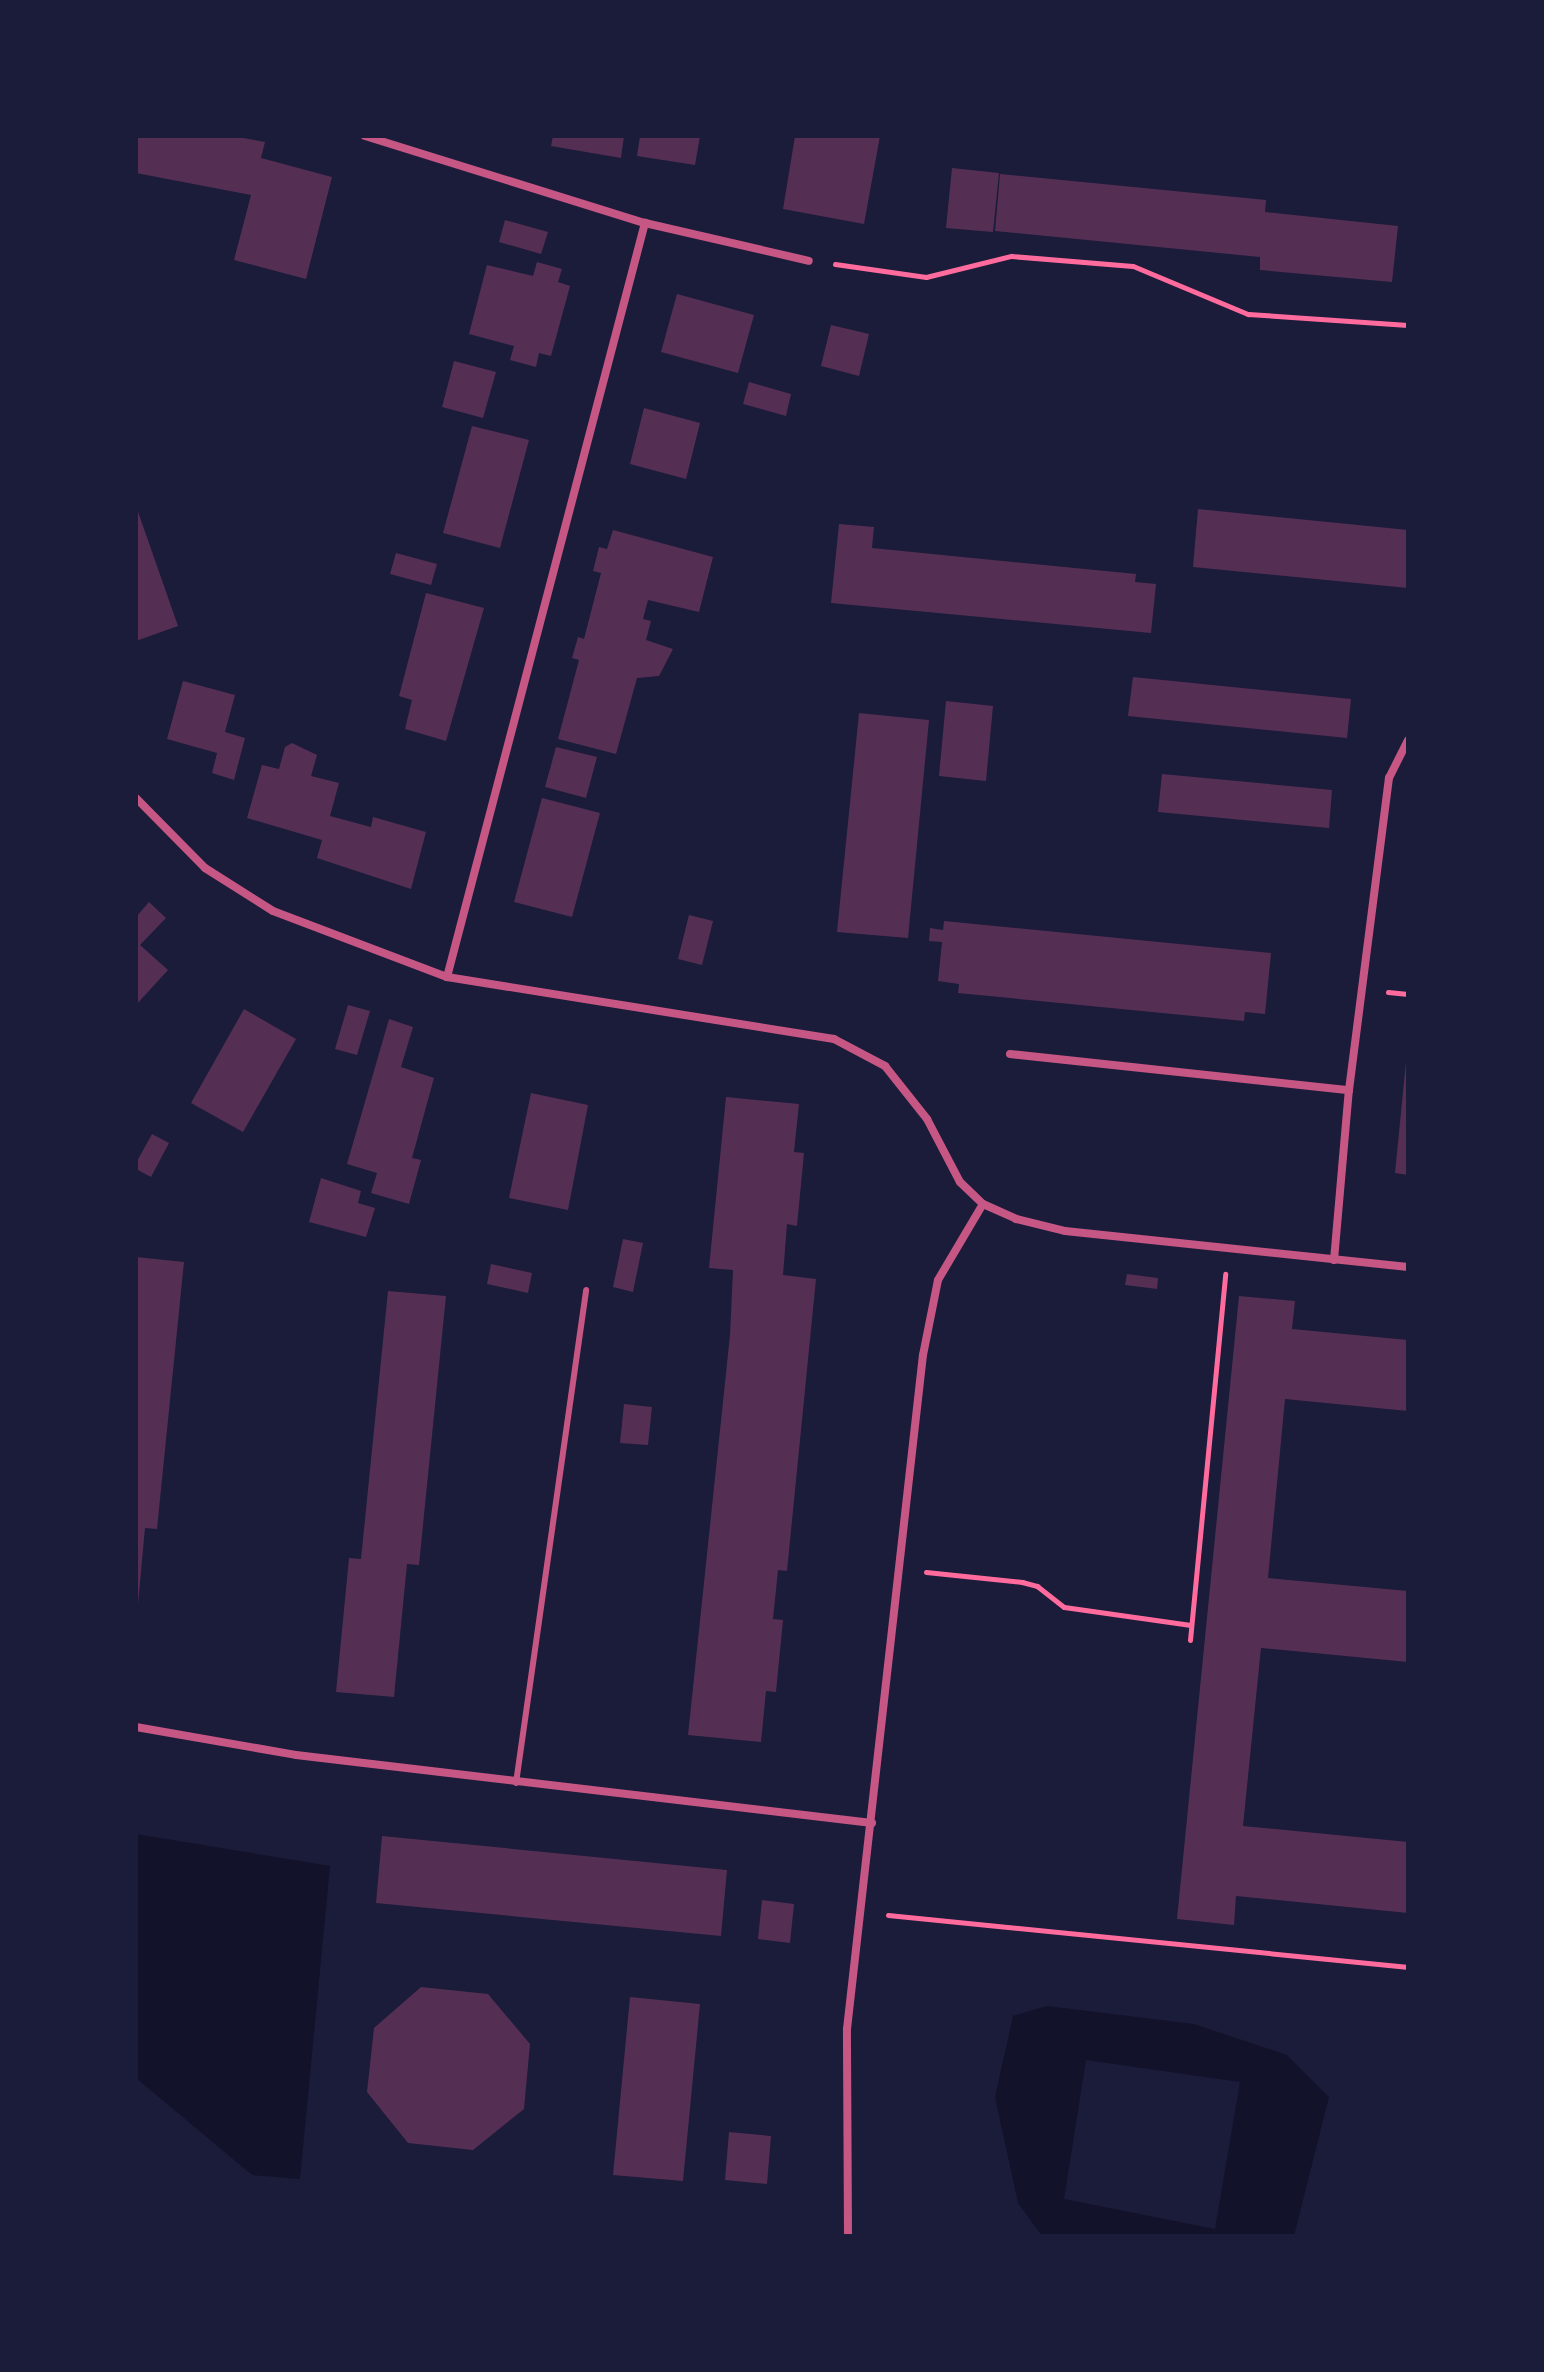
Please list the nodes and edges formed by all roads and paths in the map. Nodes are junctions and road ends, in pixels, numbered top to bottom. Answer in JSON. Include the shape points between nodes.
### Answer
{"nodes":[{"id":1,"x":365,"y":136,"type":"edge"},
{"id":2,"x":645,"y":223,"type":"junction"},
{"id":3,"x":809,"y":261,"type":"joint"},
{"id":4,"x":1408,"y":325,"type":"edge"},
{"id":5,"x":1408,"y":740,"type":"edge"},
{"id":6,"x":136,"y":798,"type":"edge"},
{"id":7,"x":447,"y":977,"type":"junction"},
{"id":8,"x":1010,"y":1054,"type":"dead end"},
{"id":9,"x":1349,"y":1090,"type":"junction"},
{"id":10,"x":983,"y":1204,"type":"junction"},
{"id":11,"x":1229,"y":1249,"type":"junction"},
{"id":12,"x":1334,"y":1260,"type":"junction"},
{"id":13,"x":1408,"y":1267,"type":"edge"},
{"id":14,"x":586,"y":1290,"type":"dead end"},
{"id":15,"x":900,"y":1569,"type":"junction"},
{"id":16,"x":1191,"y":1625,"type":"junction"},
{"id":17,"x":1190,"y":1640,"type":"dead end"},
{"id":18,"x":136,"y":1727,"type":"edge"},
{"id":19,"x":516,"y":1783,"type":"junction"},
{"id":20,"x":872,"y":1823,"type":"junction"},
{"id":21,"x":863,"y":1912,"type":"junction"},
{"id":22,"x":1408,"y":1967,"type":"edge"},
{"id":23,"x":848,"y":2236,"type":"edge"}],
"edges":[{"from":1,"to":2,"type":"street"},
{"from":2,"to":3,"type":"street"},
{"from":2,"to":7,"type":"street"},
{"from":3,"to":4,"type":"path","via":[[926,277],[1011,256],[1133,266],[1248,314]]},
{"from":5,"to":9,"type":"street","via":[[1389,778]]},
{"from":6,"to":7,"type":"street","via":[[205,868],[273,911]]},
{"from":7,"to":10,"type":"street","via":[[834,1039],[885,1066],[927,1119],[960,1182]]},
{"from":8,"to":9,"type":"street"},
{"from":9,"to":12,"type":"street"},
{"from":10,"to":11,"type":"street","via":[[1065,1231]]},
{"from":10,"to":15,"type":"street","via":[[938,1280],[923,1355]]},
{"from":11,"to":12,"type":"street"},
{"from":11,"to":16,"type":"path"},
{"from":12,"to":13,"type":"street"},
{"from":14,"to":19,"type":"lane"},
{"from":15,"to":16,"type":"path","via":[[1022,1582],[1037,1586],[1064,1607]]},
{"from":15,"to":20,"type":"street"},
{"from":16,"to":17,"type":"path"},
{"from":18,"to":19,"type":"street","via":[[296,1755]]},
{"from":19,"to":20,"type":"street"},
{"from":20,"to":21,"type":"street"},
{"from":21,"to":22,"type":"path"},
{"from":21,"to":23,"type":"street","via":[[847,2029]]}]}
